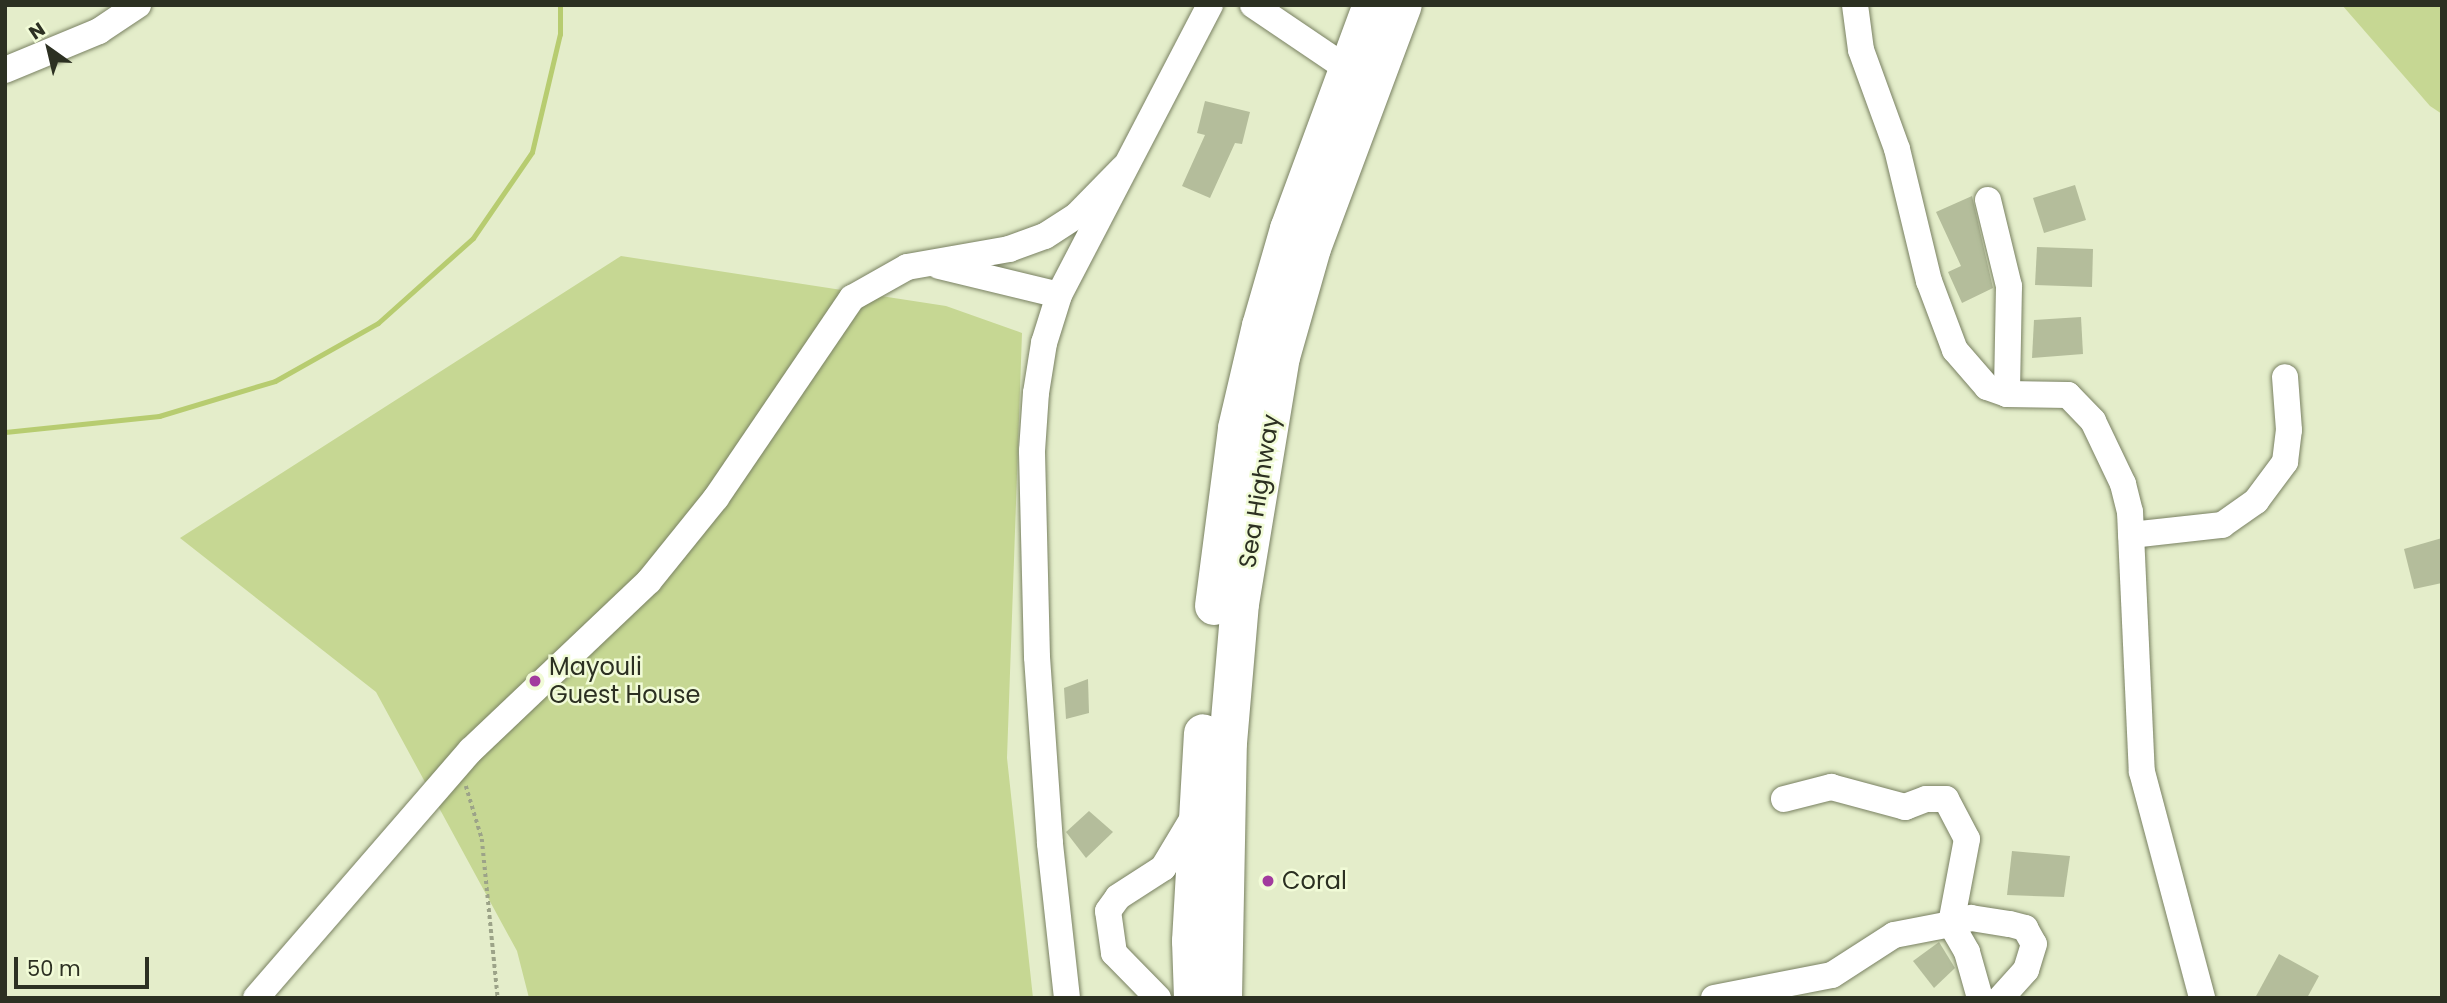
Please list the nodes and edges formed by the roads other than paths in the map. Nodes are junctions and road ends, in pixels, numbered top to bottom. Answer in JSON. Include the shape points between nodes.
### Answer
{"nodes":[{"id":1,"x":138,"y":5,"type":"edge"},
{"id":2,"x":1210,"y":5,"type":"edge"},
{"id":3,"x":1253,"y":5,"type":"edge"},
{"id":4,"x":1372,"y":5,"type":"edge"},
{"id":5,"x":1402,"y":5,"type":"edge"},
{"id":6,"x":1855,"y":5,"type":"edge"},
{"id":7,"x":1346,"y":68,"type":"junction"},
{"id":8,"x":5,"y":70,"type":"edge"},
{"id":9,"x":1123,"y":168,"type":"junction"},
{"id":10,"x":1988,"y":200,"type":"dead end"},
{"id":11,"x":925,"y":262,"type":"junction"},
{"id":12,"x":1059,"y":295,"type":"junction"},
{"id":13,"x":2285,"y":377,"type":"dead end"},
{"id":14,"x":2007,"y":394,"type":"junction"},
{"id":15,"x":2131,"y":535,"type":"junction"},
{"id":16,"x":1199,"y":793,"type":"junction"},
{"id":17,"x":1784,"y":799,"type":"dead end"},
{"id":18,"x":1951,"y":924,"type":"junction"},
{"id":19,"x":1764,"y":993,"type":"edge"},
{"id":20,"x":256,"y":998,"type":"edge"},
{"id":21,"x":1067,"y":998,"type":"edge"},
{"id":22,"x":1158,"y":998,"type":"edge"},
{"id":23,"x":1193,"y":998,"type":"edge"},
{"id":24,"x":1223,"y":998,"type":"edge"},
{"id":25,"x":1714,"y":998,"type":"edge"},
{"id":26,"x":1980,"y":998,"type":"edge"},
{"id":27,"x":2001,"y":998,"type":"edge"},
{"id":28,"x":2202,"y":998,"type":"edge"}],
"edges":[{"from":1,"to":8,"type":"street","via":[[99,31]]},
{"from":2,"to":9,"type":"street"},
{"from":3,"to":7,"type":"street"},
{"from":4,"to":7,"type":"highway","name":"Sea Highway"},
{"from":5,"to":24,"type":"highway","name":"Sea Highway","via":[[1312,248],[1281,357],[1240,604],[1228,743]]},
{"from":6,"to":14,"type":"street","via":[[1861,50],[1897,149],[1929,281],[1955,350],[1973,376]]},
{"from":7,"to":16,"type":"highway","name":"Sea Highway","via":[[1289,229],[1237,428],[1212,621]]},
{"from":9,"to":11,"type":"street","via":[[1077,215],[1045,236],[1009,249]]},
{"from":9,"to":12,"type":"street"},
{"from":10,"to":14,"type":"street","via":[[2009,286]]},
{"from":11,"to":12,"type":"street"},
{"from":11,"to":20,"type":"street","via":[[887,275],[852,298],[716,498],[649,581],[460,763]]},
{"from":12,"to":21,"type":"street","via":[[1044,344],[1032,451],[1037,657]]},
{"from":13,"to":15,"type":"street","via":[[2289,430],[2285,462],[2256,501],[2222,526]]},
{"from":14,"to":15,"type":"street","via":[[2068,395],[2079,404],[2105,443],[2123,484]]},
{"from":15,"to":28,"type":"street","via":[[2142,772]]},
{"from":16,"to":22,"type":"street","via":[[1189,827],[1173,856],[1153,878],[1118,897],[1108,911],[1114,953]]},
{"from":16,"to":23,"type":"highway","name":"Sea Highway"},
{"from":17,"to":18,"type":"street","via":[[1831,788],[1905,807],[1926,799],[1946,799],[1968,839]]},
{"from":18,"to":19,"type":"street","via":[[1894,935],[1832,975]]},
{"from":18,"to":26,"type":"street","via":[[1967,952]]},
{"from":18,"to":27,"type":"street","via":[[1971,918],[2025,928],[2031,934],[2033,955]]},
{"from":19,"to":25,"type":"street","via":[[1742,989]]}]}
